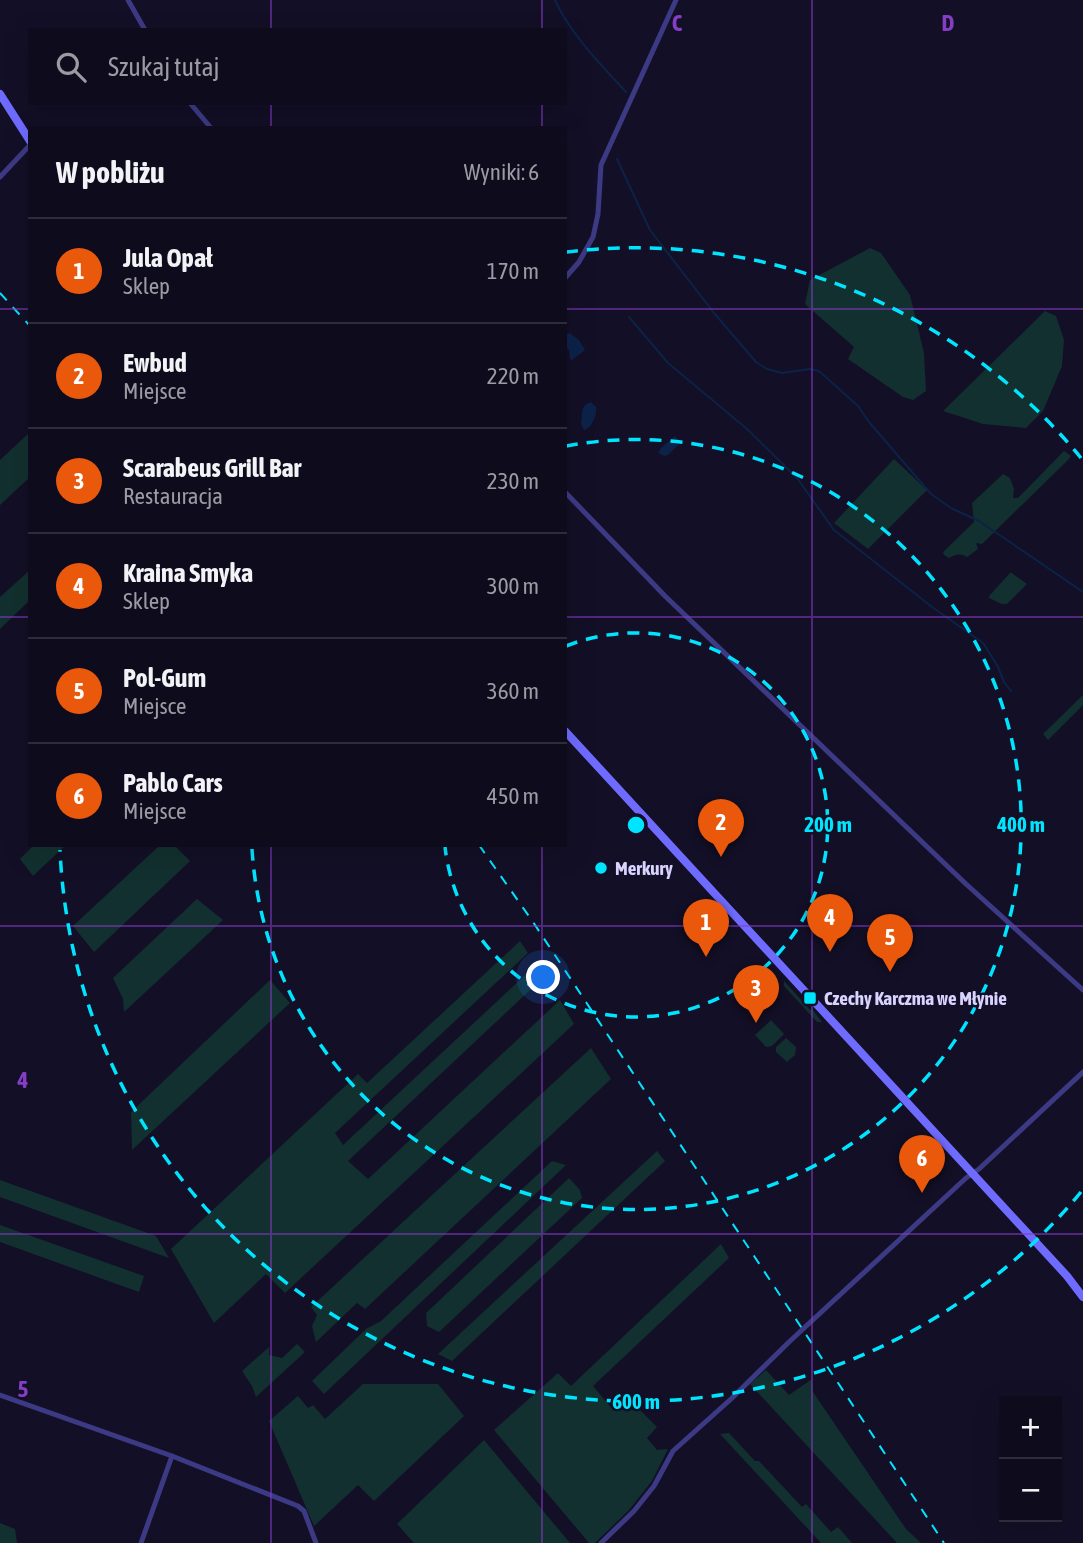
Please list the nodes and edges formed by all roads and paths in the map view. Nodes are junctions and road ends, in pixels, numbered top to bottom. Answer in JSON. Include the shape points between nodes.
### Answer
{"nodes":[{"id":1,"x":128,"y":0,"type":"edge"},
{"id":2,"x":676,"y":0,"type":"edge"},
{"id":3,"x":144,"y":28,"type":"edge"},
{"id":4,"x":0,"y":94,"type":"edge"},
{"id":5,"x":192,"y":105,"type":"edge"},
{"id":6,"x":209,"y":126,"type":"edge"},
{"id":7,"x":28,"y":140,"type":"edge"},
{"id":8,"x":28,"y":145,"type":"edge"},
{"id":9,"x":0,"y":177,"type":"edge"},
{"id":10,"x":567,"y":276,"type":"edge"},
{"id":11,"x":567,"y":494,"type":"edge"},
{"id":12,"x":567,"y":733,"type":"edge"},
{"id":13,"x":1083,"y":990,"type":"edge"},
{"id":14,"x":1083,"y":1072,"type":"edge"},
{"id":15,"x":973,"y":1173,"type":"junction"},
{"id":16,"x":1067,"y":1276,"type":"junction"},
{"id":17,"x":1083,"y":1289,"type":"edge"},
{"id":18,"x":1083,"y":1297,"type":"edge"},
{"id":19,"x":0,"y":1395,"type":"edge"},
{"id":20,"x":172,"y":1456,"type":"junction"},
{"id":21,"x":141,"y":1543,"type":"edge"},
{"id":22,"x":316,"y":1543,"type":"edge"},
{"id":23,"x":601,"y":1543,"type":"edge"}],
"edges":[{"from":1,"to":3,"type":"street"},
{"from":2,"to":10,"type":"street","via":[[601,164],[593,237]]},
{"from":4,"to":7,"type":"main road"},
{"from":5,"to":6,"type":"street"},
{"from":8,"to":9,"type":"street"},
{"from":11,"to":13,"type":"street","via":[[665,596]]},
{"from":12,"to":15,"type":"main road"},
{"from":14,"to":15,"type":"street"},
{"from":15,"to":16,"type":"main road"},
{"from":15,"to":23,"type":"street","via":[[673,1451],[654,1486]]},
{"from":16,"to":17,"type":"main road"},
{"from":16,"to":18,"type":"main road"},
{"from":19,"to":20,"type":"street"},
{"from":20,"to":21,"type":"street"},
{"from":20,"to":22,"type":"street","via":[[298,1506]]}]}
